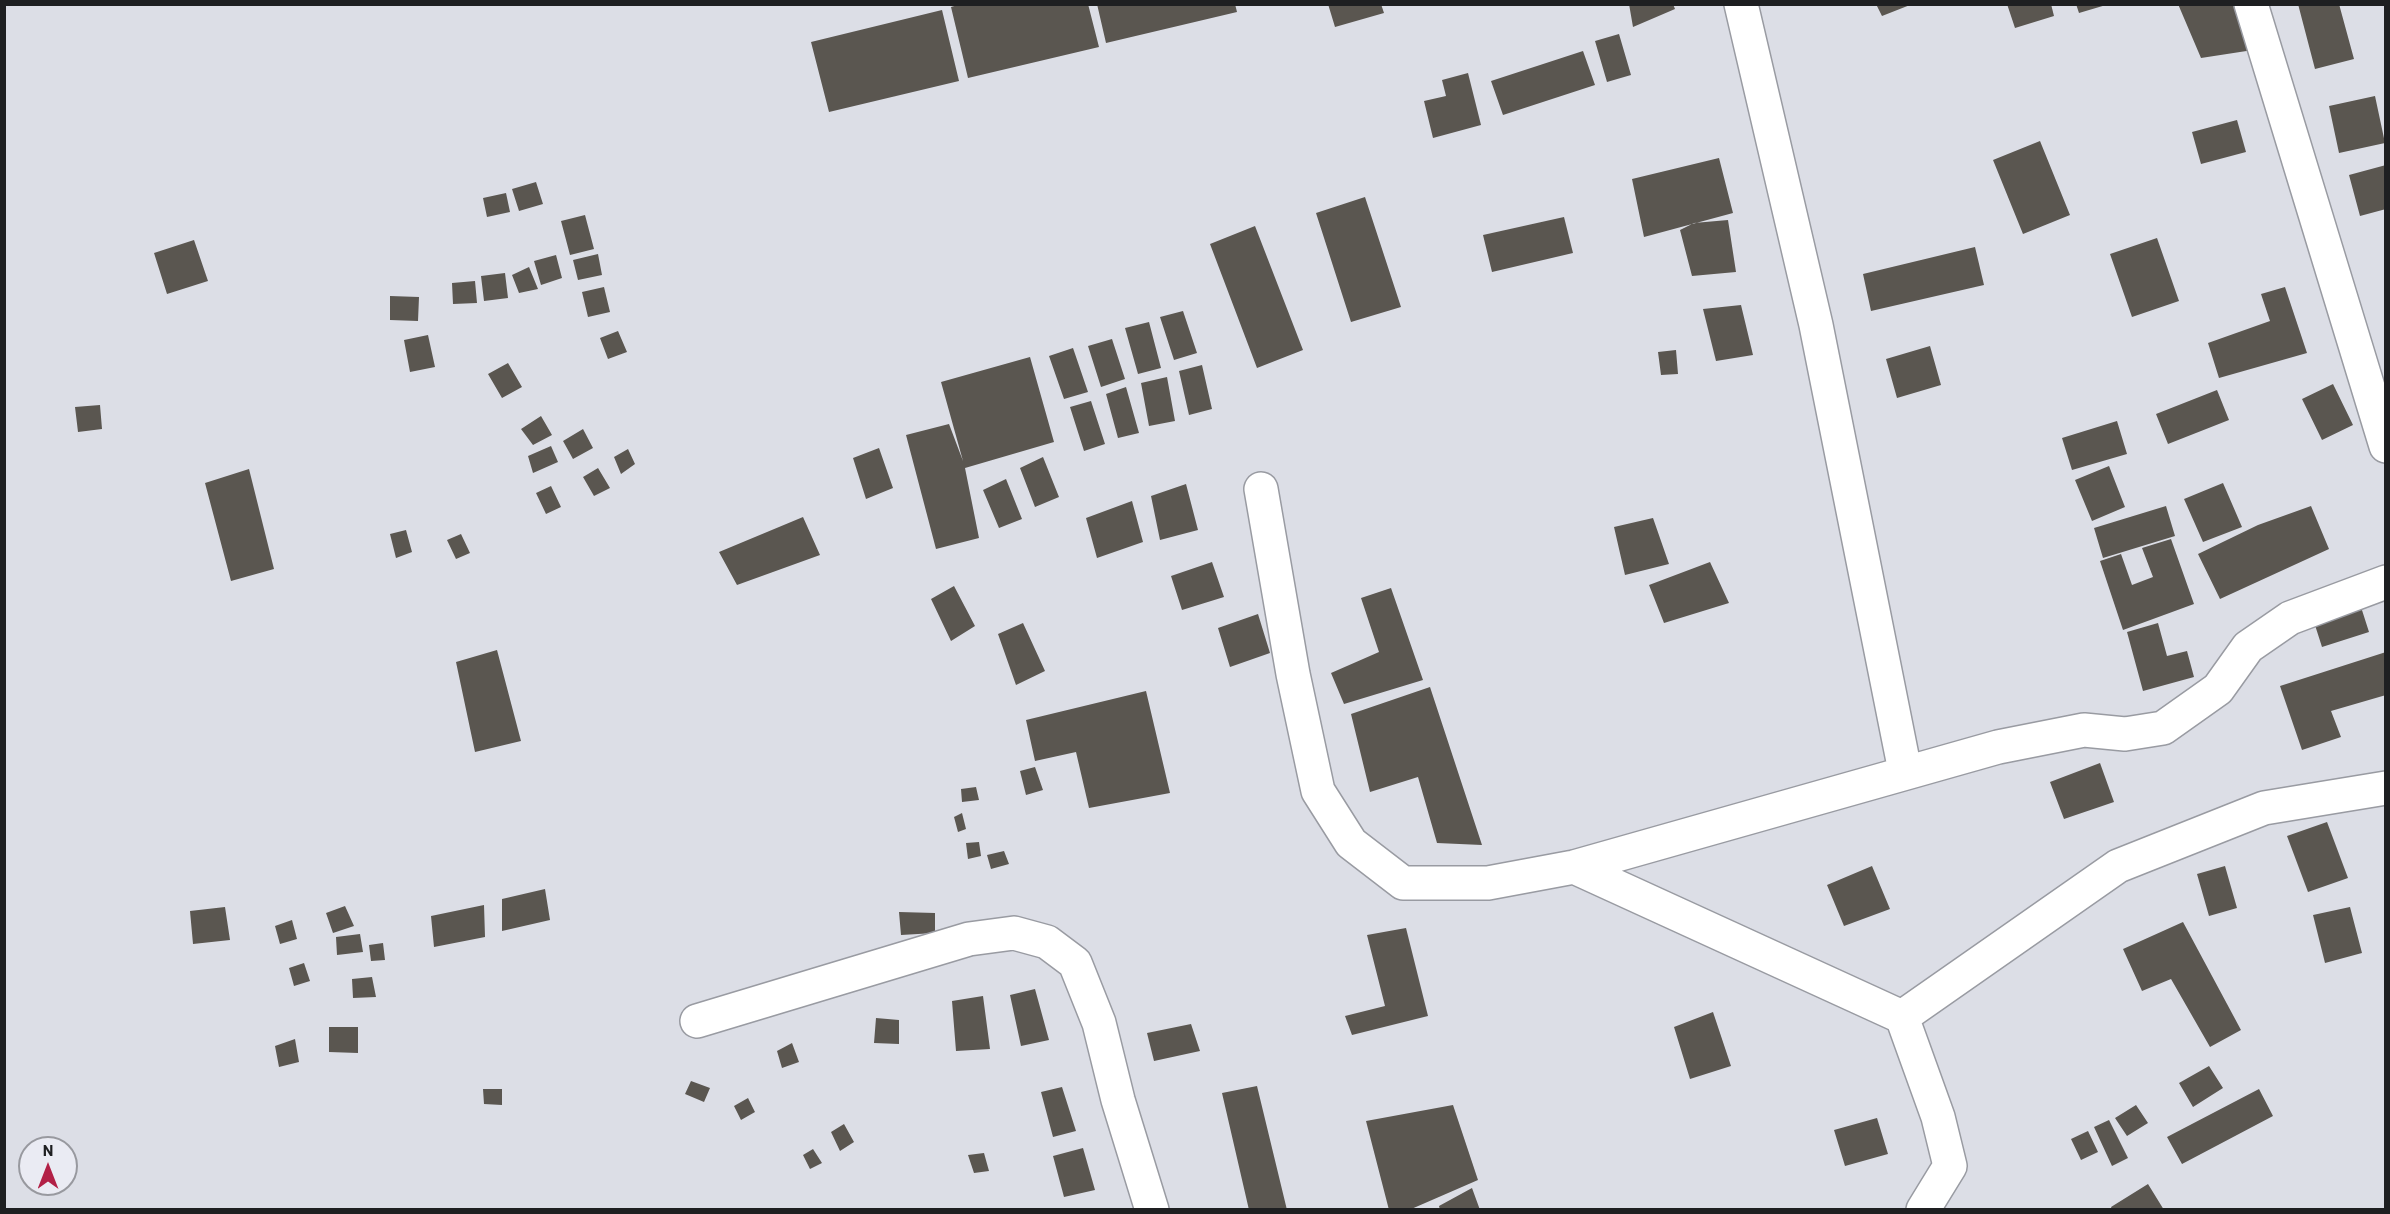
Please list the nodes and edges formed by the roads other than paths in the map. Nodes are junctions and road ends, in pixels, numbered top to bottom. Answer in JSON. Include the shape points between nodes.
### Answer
{"nodes":[{"id":1,"x":1742,"y":4,"type":"edge"},
{"id":2,"x":2251,"y":4,"type":"edge"},
{"id":3,"x":2385,"y":446,"type":"edge"},
{"id":4,"x":1261,"y":489,"type":"dead end"},
{"id":5,"x":2385,"y":582,"type":"edge"},
{"id":6,"x":1905,"y":771,"type":"junction"},
{"id":7,"x":2385,"y":788,"type":"edge"},
{"id":8,"x":1574,"y":867,"type":"junction"},
{"id":9,"x":1902,"y":1017,"type":"junction"},
{"id":10,"x":697,"y":1021,"type":"dead end"},
{"id":11,"x":1152,"y":1209,"type":"edge"},
{"id":12,"x":1923,"y":1209,"type":"edge"}],
"edges":[{"from":1,"to":6,"type":"street","via":[[1816,325]]},
{"from":2,"to":3,"type":"street"},
{"from":4,"to":8,"type":"street","via":[[1318,791],[1351,843],[1403,883],[1488,883]]},
{"from":5,"to":6,"type":"street","via":[[2290,618],[2248,647],[2218,689],[2163,728],[2125,734],[2084,730]]},
{"from":6,"to":8,"type":"street"},
{"from":7,"to":9,"type":"street","via":[[2264,808],[2118,866]]},
{"from":8,"to":9,"type":"street"},
{"from":9,"to":12,"type":"street","via":[[1938,1117],[1950,1166]]},
{"from":10,"to":11,"type":"street","via":[[969,939],[1014,933],[1047,942],[1075,963],[1095,1012]]}]}
